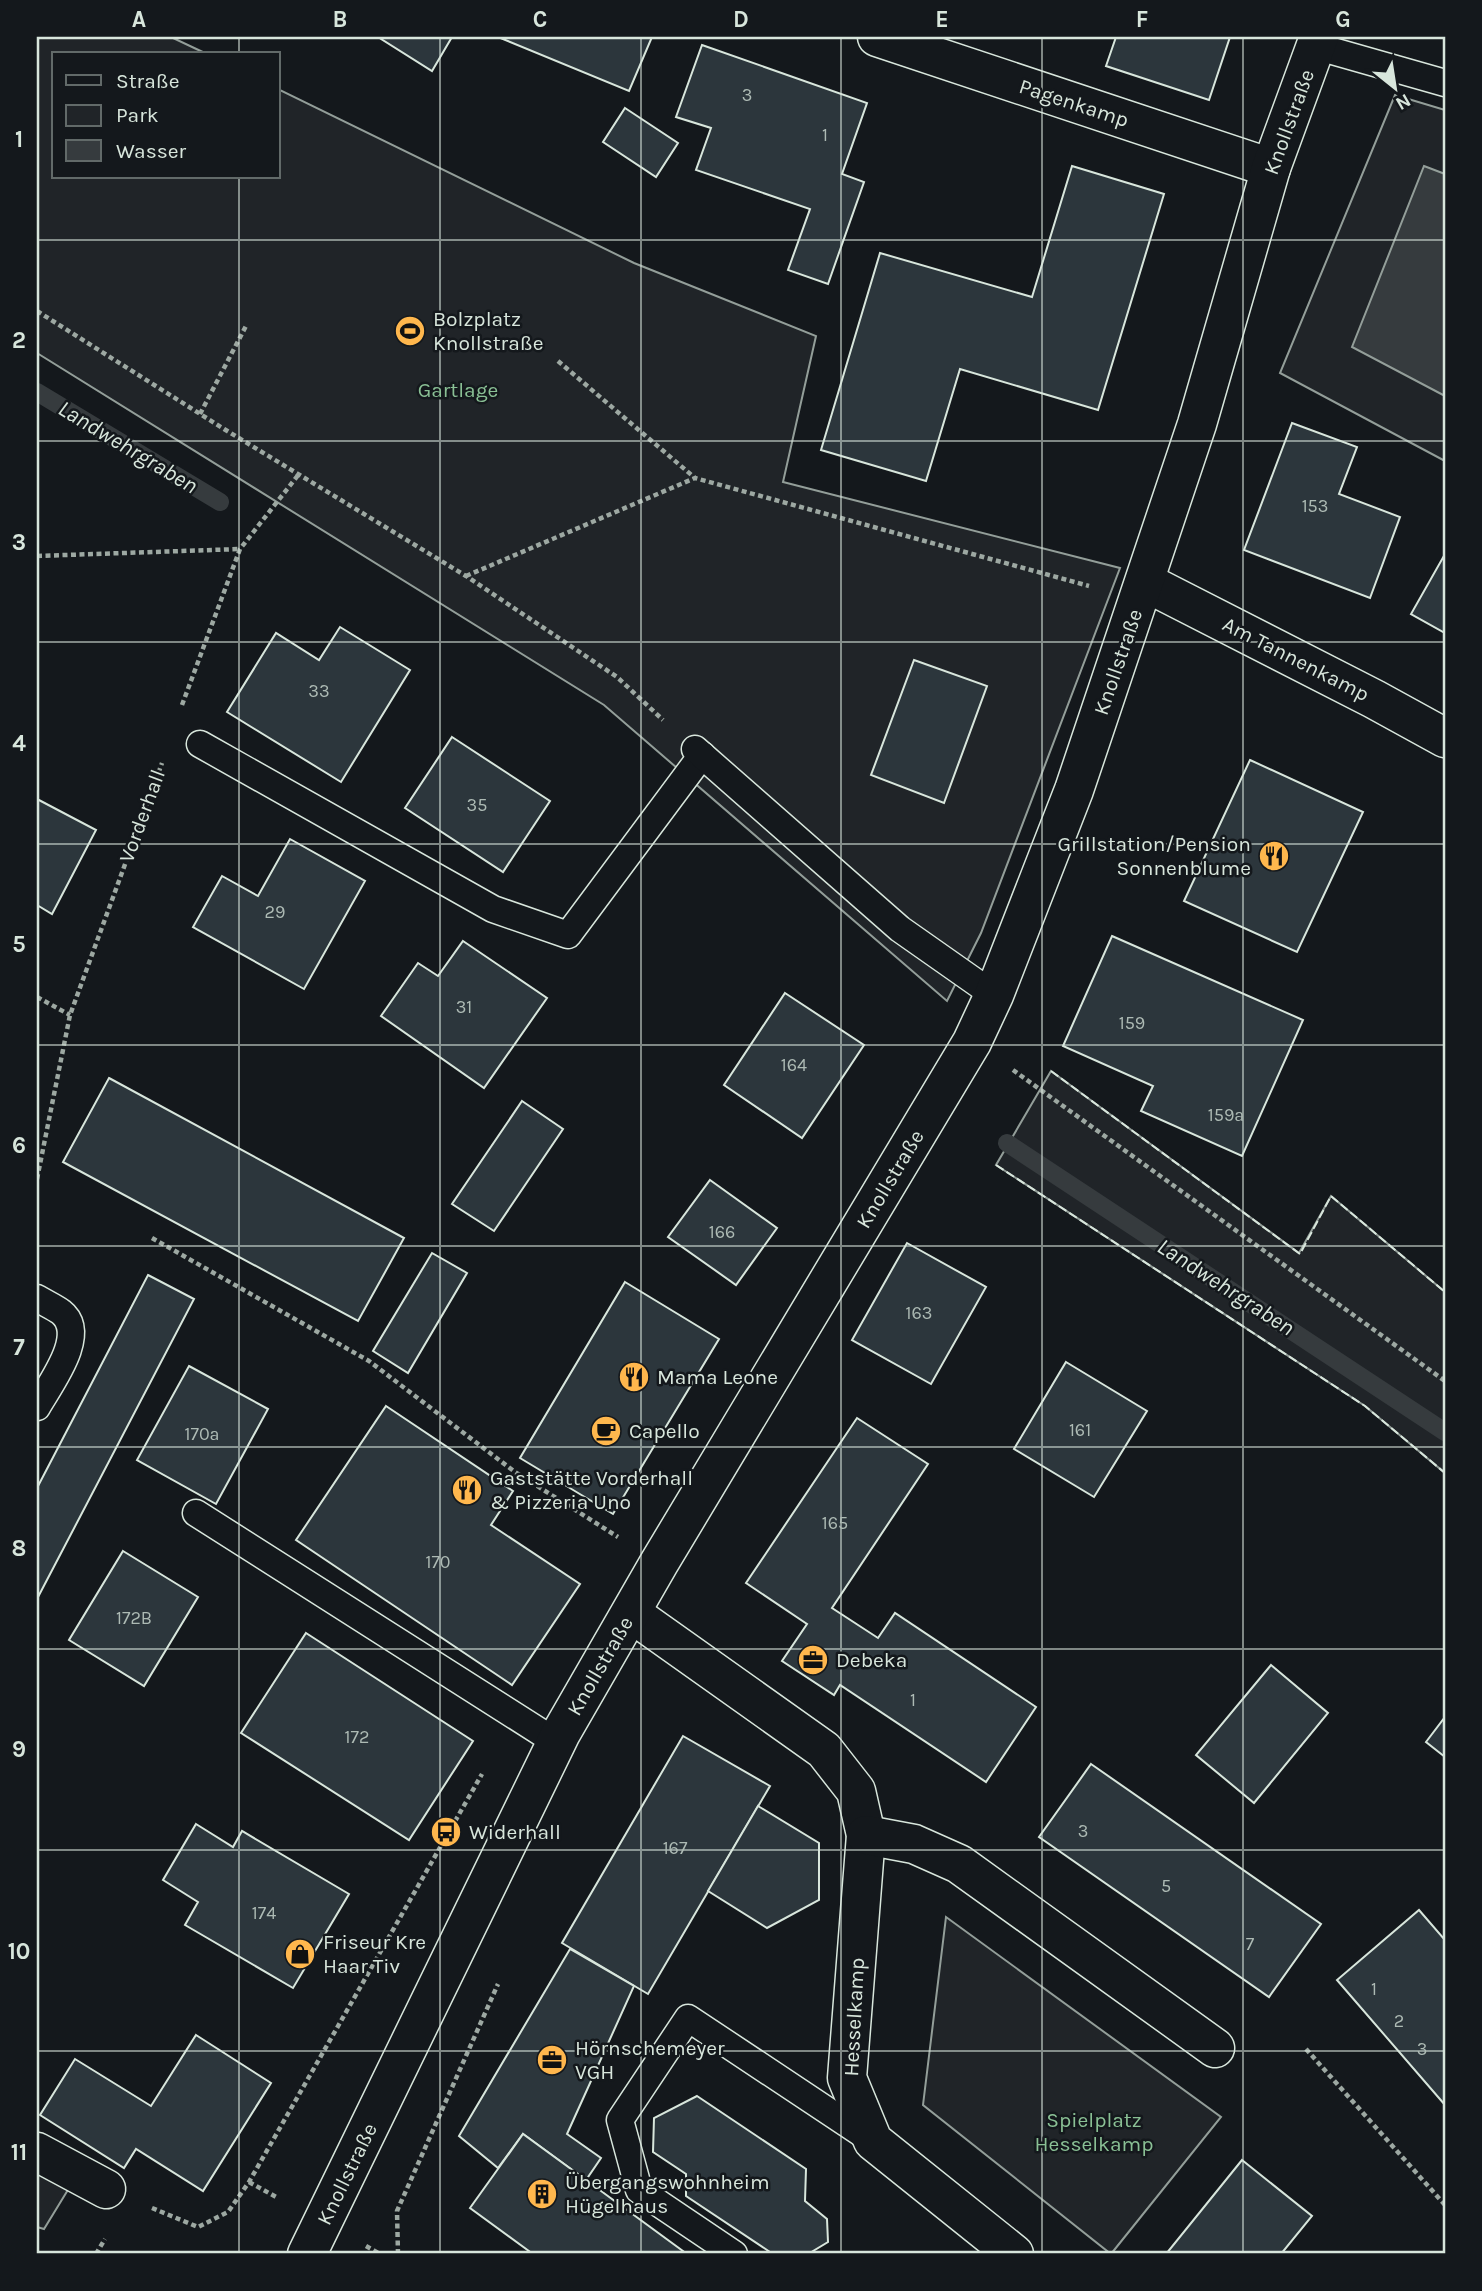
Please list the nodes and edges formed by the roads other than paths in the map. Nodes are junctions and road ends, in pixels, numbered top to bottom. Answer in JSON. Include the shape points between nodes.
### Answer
{"nodes":[{"id":1,"x":877,"y":37,"type":"edge"},
{"id":2,"x":1317,"y":42,"type":"edge"},
{"id":3,"x":1445,"y":83,"type":"edge"},
{"id":4,"x":1271,"y":169,"type":"junction"},
{"id":5,"x":1145,"y":582,"type":"junction"},
{"id":6,"x":1445,"y":738,"type":"edge"},
{"id":7,"x":200,"y":744,"type":"dead end"},
{"id":8,"x":994,"y":995,"type":"junction"},
{"id":9,"x":37,"y":1298,"type":"edge"},
{"id":10,"x":37,"y":1407,"type":"edge"},
{"id":11,"x":196,"y":1513,"type":"dead end"},
{"id":12,"x":631,"y":1613,"type":"junction"},
{"id":13,"x":556,"y":1742,"type":"junction"},
{"id":14,"x":866,"y":1835,"type":"junction"},
{"id":15,"x":1214,"y":2048,"type":"dead end"},
{"id":16,"x":873,"y":2141,"type":"junction"},
{"id":17,"x":37,"y":2152,"type":"edge"},
{"id":18,"x":106,"y":2189,"type":"dead end"},
{"id":19,"x":307,"y":2254,"type":"edge"},
{"id":20,"x":734,"y":2254,"type":"edge"},
{"id":21,"x":1014,"y":2254,"type":"edge"}],
"edges":[{"from":1,"to":4,"type":"street","name":"Pagenkamp"},
{"from":2,"to":3,"type":"lane"},
{"from":2,"to":4,"type":"street","name":"Knollstraße"},
{"from":4,"to":5,"type":"street","name":"Knollstraße","via":[[1197,424]]},
{"from":5,"to":6,"type":"street","name":"Am Tannenkamp"},
{"from":5,"to":8,"type":"street","name":"Knollstraße","via":[[1074,790]]},
{"from":7,"to":8,"type":"lane","via":[[493,909],[568,935],[698,752],[900,929]]},
{"from":8,"to":12,"type":"street","name":"Knollstraße","via":[[972,1042]]},
{"from":9,"to":10,"type":"lane","via":[[63,1313],[72,1327],[71,1346]]},
{"from":11,"to":13,"type":"lane"},
{"from":12,"to":13,"type":"street","name":"Knollstraße"},
{"from":12,"to":14,"type":"street","name":"Hesselkamp","via":[[824,1749],[856,1791]]},
{"from":13,"to":19,"type":"street","name":"Knollstraße"},
{"from":14,"to":15,"type":"street","via":[[914,1844],[959,1864]]},
{"from":14,"to":16,"type":"street","name":"Hesselkamp","via":[[847,2078]]},
{"from":16,"to":20,"type":"lane","via":[[688,2018],[620,2120],[639,2189]]},
{"from":16,"to":21,"type":"street","name":"Hesselkamp"},
{"from":17,"to":18,"type":"street"}]}
